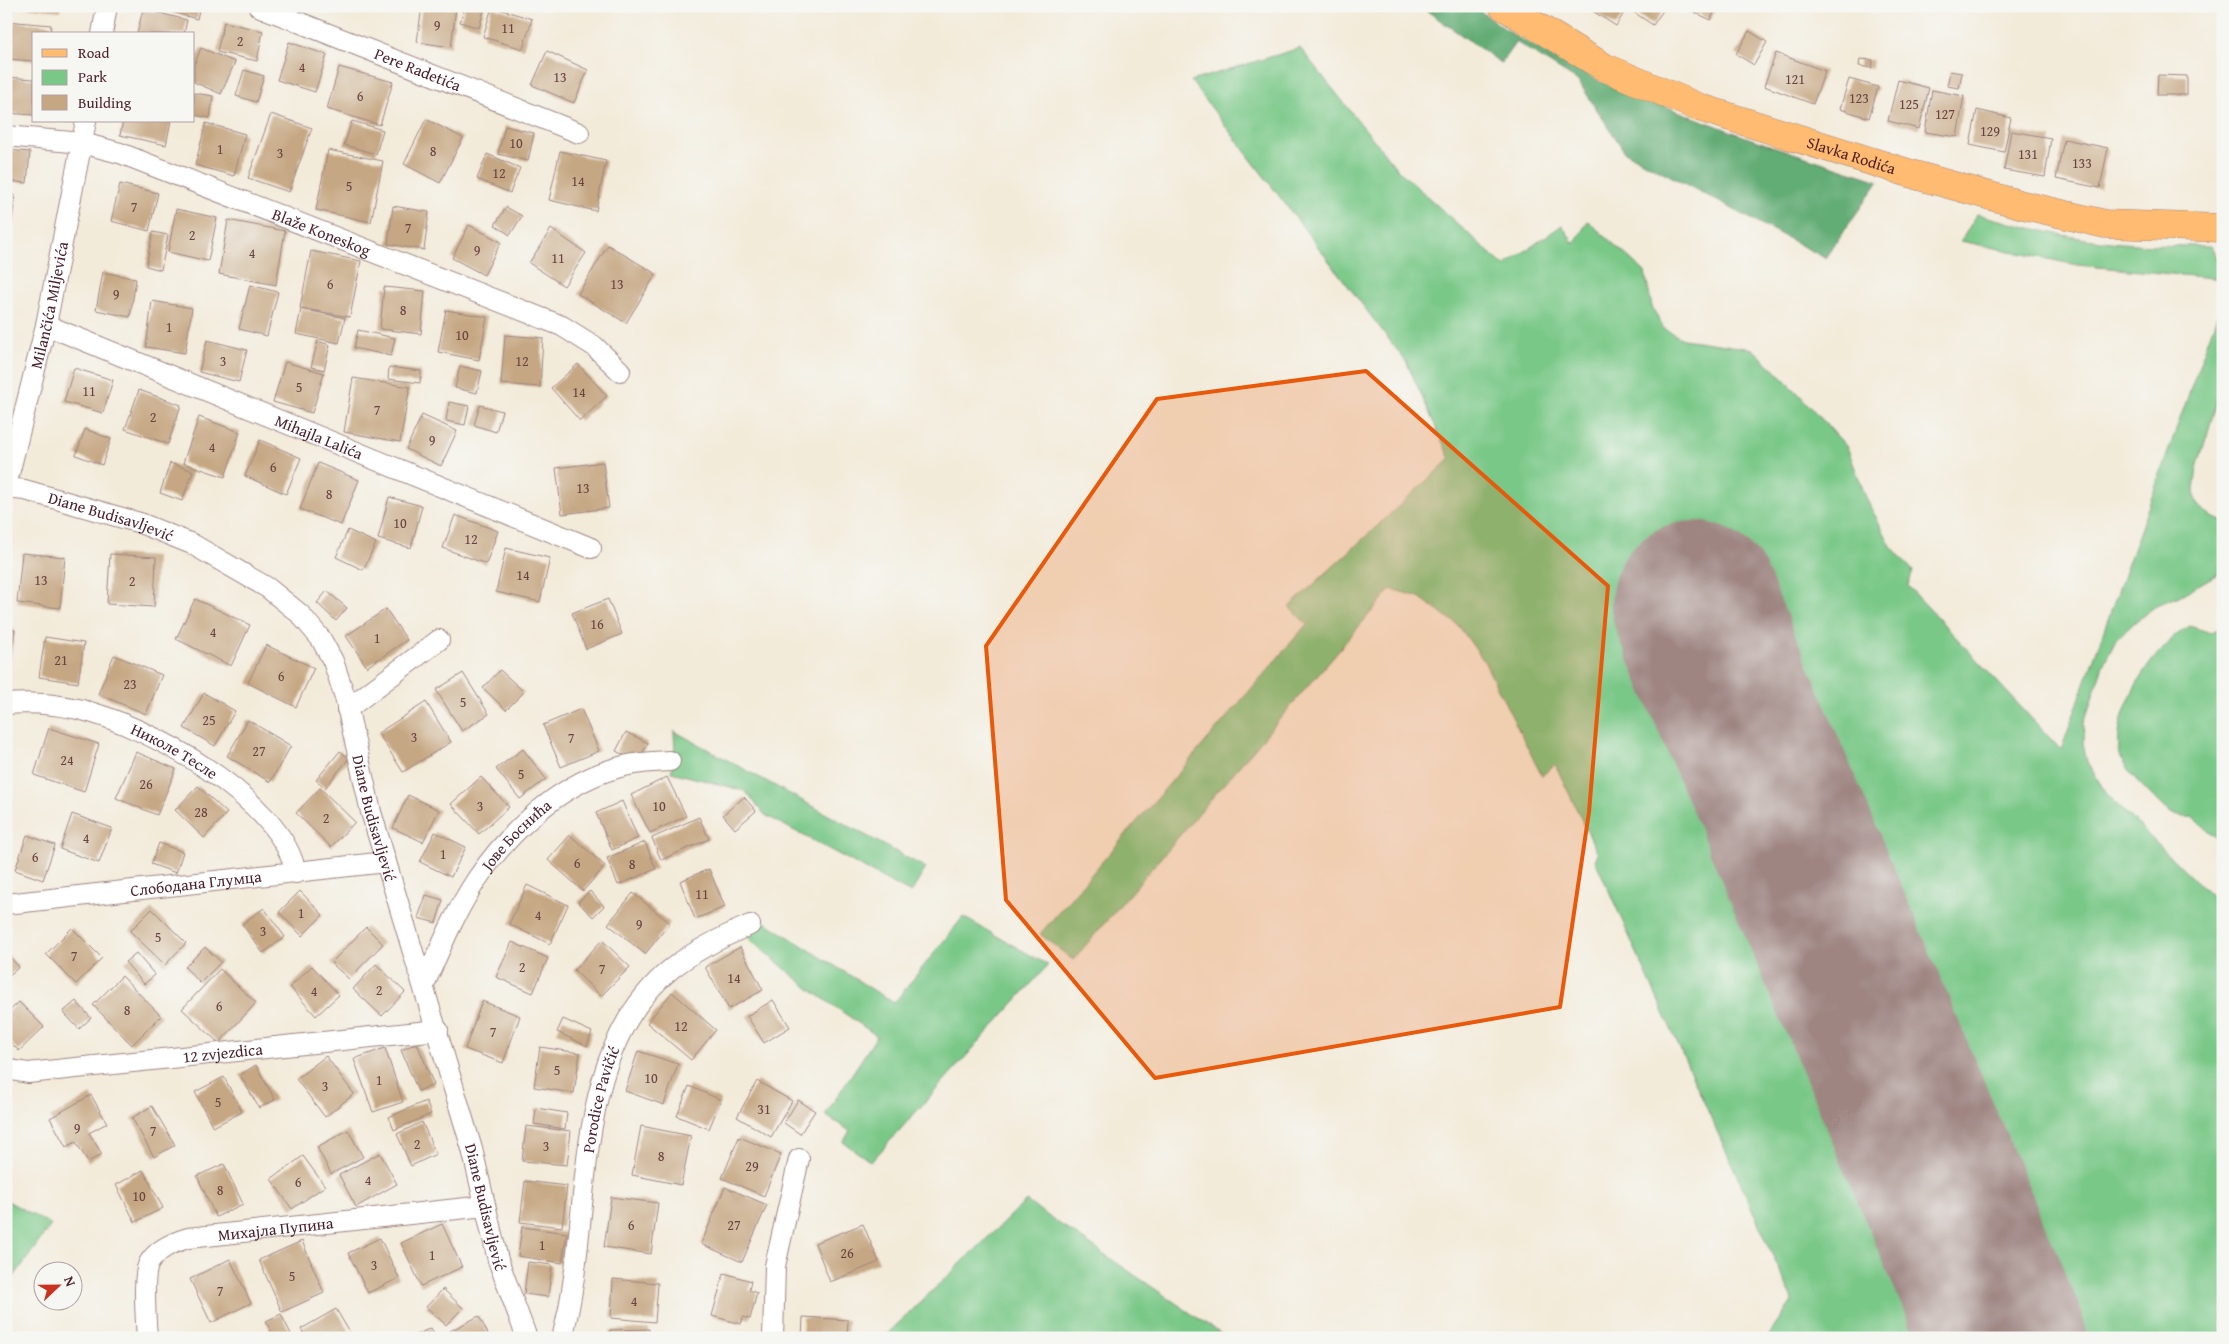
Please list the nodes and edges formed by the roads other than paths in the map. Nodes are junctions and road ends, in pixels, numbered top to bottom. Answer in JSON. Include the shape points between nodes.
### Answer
{"nodes":[{"id":1,"x":107,"y":6,"type":"edge"},
{"id":2,"x":258,"y":6,"type":"edge"},
{"id":3,"x":1503,"y":6,"type":"edge"},
{"id":4,"x":102,"y":32,"type":"edge"},
{"id":5,"x":86,"y":122,"type":"edge"},
{"id":6,"x":579,"y":133,"type":"dead end"},
{"id":7,"x":6,"y":136,"type":"edge"},
{"id":8,"x":82,"y":143,"type":"junction"},
{"id":9,"x":2223,"y":228,"type":"edge"},
{"id":10,"x":46,"y":325,"type":"junction"},
{"id":11,"x":620,"y":372,"type":"dead end"},
{"id":12,"x":6,"y":487,"type":"edge"},
{"id":13,"x":591,"y":548,"type":"dead end"},
{"id":14,"x":438,"y":640,"type":"dead end"},
{"id":15,"x":6,"y":704,"type":"edge"},
{"id":16,"x":347,"y":709,"type":"junction"},
{"id":17,"x":670,"y":761,"type":"dead end"},
{"id":18,"x":386,"y":862,"type":"junction"},
{"id":19,"x":296,"y":873,"type":"junction"},
{"id":20,"x":6,"y":904,"type":"edge"},
{"id":21,"x":750,"y":925,"type":"dead end"},
{"id":22,"x":424,"y":985,"type":"junction"},
{"id":23,"x":438,"y":1030,"type":"junction"},
{"id":24,"x":6,"y":1069,"type":"edge"},
{"id":25,"x":799,"y":1159,"type":"dead end"},
{"id":26,"x":485,"y":1206,"type":"junction"},
{"id":27,"x":147,"y":1338,"type":"edge"},
{"id":28,"x":527,"y":1338,"type":"edge"},
{"id":29,"x":562,"y":1338,"type":"edge"},
{"id":30,"x":773,"y":1338,"type":"edge"}],
"edges":[{"from":1,"to":4,"type":"street"},
{"from":2,"to":6,"type":"street","name":"Pere Radetića"},
{"from":3,"to":9,"type":"main road","name":"Slavka Rodića","via":[[1604,66],[1698,107],[1915,175],[2105,224]]},
{"from":5,"to":8,"type":"street","name":"Milančića Miljevića"},
{"from":7,"to":8,"type":"street","name":"Blaže Koneskog"},
{"from":8,"to":10,"type":"street","name":"Milančića Miljevića"},
{"from":8,"to":11,"type":"street","name":"Blaže Koneskog","via":[[120,153],[562,326],[594,346]]},
{"from":10,"to":12,"type":"street","name":"Milančića Miljevića"},
{"from":10,"to":13,"type":"street","name":"Mihajla Lalića"},
{"from":12,"to":16,"type":"street","name":"Diane Budisavljević","via":[[140,523],[192,544],[268,588],[300,614],[321,639],[333,661]]},
{"from":14,"to":16,"type":"street"},
{"from":15,"to":19,"type":"street","name":"Николе Тесле","via":[[79,709],[117,721],[166,743],[218,777],[257,809],[279,833]]},
{"from":16,"to":18,"type":"street","name":"Diane Budisavljević"},
{"from":17,"to":22,"type":"street","name":"Јове Боснића","via":[[610,770],[557,798],[525,823],[476,880]]},
{"from":18,"to":19,"type":"street","name":"Слободана Глумца"},
{"from":18,"to":22,"type":"street","name":"Diane Budisavljević"},
{"from":19,"to":20,"type":"street","name":"Слободана Глумца"},
{"from":21,"to":29,"type":"street","name":"Porodice Pavičić","via":[[711,943],[669,971],[630,1013],[614,1045],[594,1119]]},
{"from":22,"to":23,"type":"street","name":"Diane Budisavljević"},
{"from":23,"to":24,"type":"street","name":"12 zvjezdica","via":[[28,1073]]},
{"from":23,"to":26,"type":"street","name":"Diane Budisavljević"},
{"from":25,"to":30,"type":"street","via":[[775,1266]]},
{"from":26,"to":27,"type":"street","name":"Михајла Пупина","via":[[188,1238],[176,1242],[164,1248],[149,1263],[145,1288]]},
{"from":26,"to":28,"type":"street","name":"Diane Budisavljević","via":[[498,1260]]}]}
